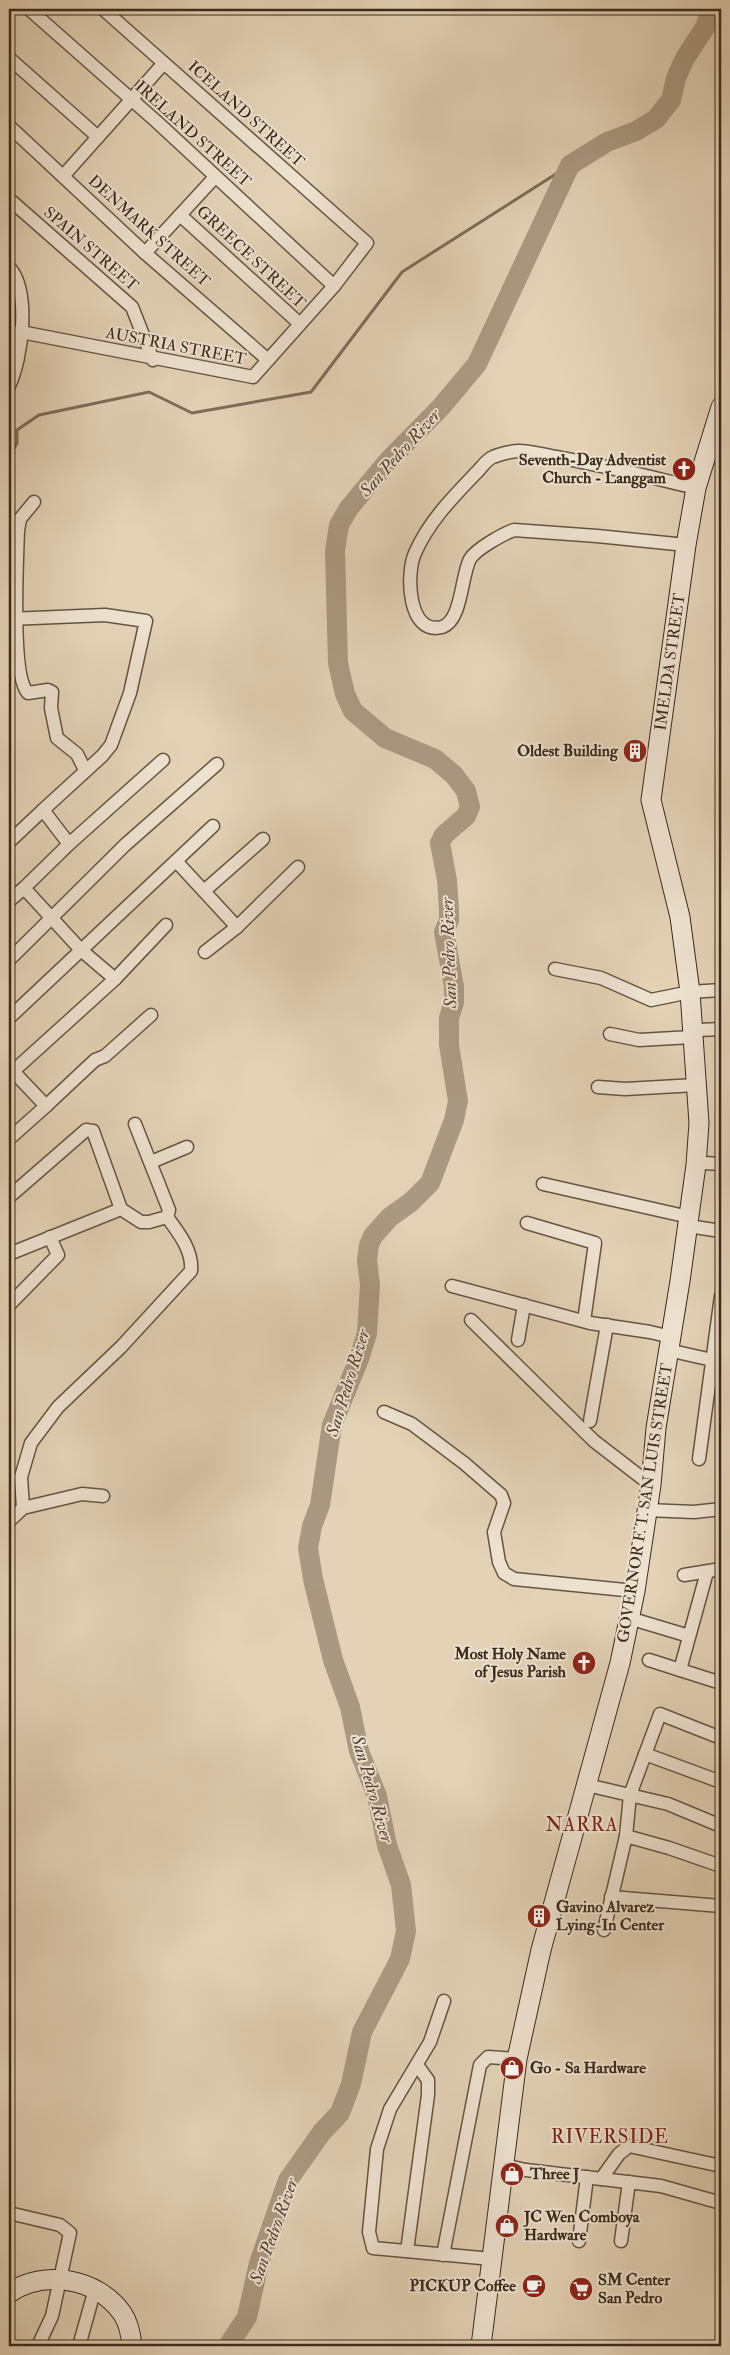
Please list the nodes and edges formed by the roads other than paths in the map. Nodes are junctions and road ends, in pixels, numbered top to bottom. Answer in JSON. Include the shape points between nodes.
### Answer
{"nodes":[{"id":1,"x":29,"y":9,"type":"edge"},
{"id":2,"x":103,"y":9,"type":"edge"},
{"id":3,"x":9,"y":58,"type":"edge"},
{"id":4,"x":164,"y":63,"type":"junction"},
{"id":5,"x":132,"y":100,"type":"junction"},
{"id":6,"x":9,"y":126,"type":"edge"},
{"id":7,"x":98,"y":137,"type":"junction"},
{"id":8,"x":64,"y":175,"type":"junction"},
{"id":9,"x":216,"y":176,"type":"junction"},
{"id":10,"x":9,"y":199,"type":"edge"},
{"id":11,"x":180,"y":215,"type":"junction"},
{"id":12,"x":367,"y":243,"type":"joint"},
{"id":13,"x":145,"y":253,"type":"junction"},
{"id":14,"x":9,"y":268,"type":"edge"},
{"id":15,"x":334,"y":286,"type":"junction"},
{"id":16,"x":300,"y":324,"type":"junction"},
{"id":17,"x":15,"y":333,"type":"edge"},
{"id":18,"x":153,"y":360,"type":"junction"},
{"id":19,"x":268,"y":360,"type":"junction"},
{"id":20,"x":9,"y":386,"type":"edge"},
{"id":21,"x":721,"y":407,"type":"edge"},
{"id":22,"x":696,"y":488,"type":"junction"},
{"id":23,"x":34,"y":502,"type":"dead end"},
{"id":24,"x":686,"y":545,"type":"junction"},
{"id":25,"x":12,"y":618,"type":"edge"},
{"id":26,"x":163,"y":760,"type":"dead end"},
{"id":27,"x":217,"y":764,"type":"dead end"},
{"id":28,"x":86,"y":770,"type":"junction"},
{"id":29,"x":43,"y":810,"type":"junction"},
{"id":30,"x":213,"y":826,"type":"dead end"},
{"id":31,"x":263,"y":839,"type":"dead end"},
{"id":32,"x":9,"y":842,"type":"edge"},
{"id":33,"x":69,"y":844,"type":"junction"},
{"id":34,"x":176,"y":861,"type":"junction"},
{"id":35,"x":298,"y":867,"type":"dead end"},
{"id":36,"x":24,"y":888,"type":"junction"},
{"id":37,"x":204,"y":891,"type":"junction"},
{"id":38,"x":9,"y":901,"type":"edge"},
{"id":39,"x":680,"y":917,"type":"joint"},
{"id":40,"x":52,"y":919,"type":"junction"},
{"id":41,"x":166,"y":925,"type":"dead end"},
{"id":42,"x":237,"y":927,"type":"junction"},
{"id":43,"x":81,"y":950,"type":"junction"},
{"id":44,"x":205,"y":952,"type":"dead end"},
{"id":45,"x":9,"y":960,"type":"edge"},
{"id":46,"x":556,"y":969,"type":"dead end"},
{"id":47,"x":115,"y":979,"type":"junction"},
{"id":48,"x":721,"y":990,"type":"edge"},
{"id":49,"x":690,"y":992,"type":"junction"},
{"id":50,"x":151,"y":1015,"type":"dead end"},
{"id":51,"x":9,"y":1018,"type":"edge"},
{"id":52,"x":721,"y":1029,"type":"edge"},
{"id":53,"x":610,"y":1034,"type":"dead end"},
{"id":54,"x":696,"y":1034,"type":"junction"},
{"id":55,"x":10,"y":1071,"type":"edge"},
{"id":56,"x":696,"y":1085,"type":"junction"},
{"id":57,"x":598,"y":1087,"type":"dead end"},
{"id":58,"x":46,"y":1106,"type":"junction"},
{"id":59,"x":135,"y":1124,"type":"dead end"},
{"id":60,"x":9,"y":1139,"type":"edge"},
{"id":61,"x":188,"y":1147,"type":"dead end"},
{"id":62,"x":150,"y":1162,"type":"junction"},
{"id":63,"x":704,"y":1163,"type":"dead end"},
{"id":64,"x":721,"y":1164,"type":"edge"},
{"id":65,"x":543,"y":1184,"type":"dead end"},
{"id":66,"x":9,"y":1197,"type":"edge"},
{"id":67,"x":121,"y":1209,"type":"junction"},
{"id":68,"x":167,"y":1217,"type":"junction"},
{"id":69,"x":688,"y":1221,"type":"junction"},
{"id":70,"x":527,"y":1223,"type":"dead end"},
{"id":71,"x":721,"y":1232,"type":"edge"},
{"id":72,"x":50,"y":1237,"type":"junction"},
{"id":73,"x":9,"y":1254,"type":"edge"},
{"id":74,"x":452,"y":1286,"type":"dead end"},
{"id":75,"x":721,"y":1296,"type":"edge"},
{"id":76,"x":11,"y":1302,"type":"edge"},
{"id":77,"x":524,"y":1305,"type":"junction"},
{"id":78,"x":471,"y":1320,"type":"dead end"},
{"id":79,"x":584,"y":1321,"type":"junction"},
{"id":80,"x":607,"y":1325,"type":"junction"},
{"id":81,"x":518,"y":1340,"type":"dead end"},
{"id":82,"x":670,"y":1344,"type":"junction"},
{"id":83,"x":716,"y":1361,"type":"edge"},
{"id":84,"x":384,"y":1412,"type":"dead end"},
{"id":85,"x":590,"y":1421,"type":"dead end"},
{"id":86,"x":700,"y":1459,"type":"dead end"},
{"id":87,"x":651,"y":1485,"type":"junction"},
{"id":88,"x":104,"y":1496,"type":"dead end"},
{"id":89,"x":23,"y":1508,"type":"junction"},
{"id":90,"x":721,"y":1509,"type":"edge"},
{"id":91,"x":647,"y":1510,"type":"junction"},
{"id":92,"x":9,"y":1521,"type":"edge"},
{"id":93,"x":721,"y":1569,"type":"edge"},
{"id":94,"x":707,"y":1572,"type":"junction"},
{"id":95,"x":684,"y":1575,"type":"dead end"},
{"id":96,"x":635,"y":1591,"type":"junction"},
{"id":97,"x":629,"y":1618,"type":"junction"},
{"id":98,"x":689,"y":1636,"type":"junction"},
{"id":99,"x":649,"y":1660,"type":"dead end"},
{"id":100,"x":680,"y":1670,"type":"junction"},
{"id":101,"x":721,"y":1683,"type":"edge"},
{"id":102,"x":721,"y":1738,"type":"edge"},
{"id":103,"x":645,"y":1754,"type":"junction"},
{"id":104,"x":721,"y":1782,"type":"edge"},
{"id":105,"x":587,"y":1785,"type":"junction"},
{"id":106,"x":630,"y":1795,"type":"junction"},
{"id":107,"x":721,"y":1826,"type":"edge"},
{"id":108,"x":626,"y":1836,"type":"junction"},
{"id":109,"x":721,"y":1866,"type":"edge"},
{"id":110,"x":611,"y":1897,"type":"junction"},
{"id":111,"x":721,"y":1906,"type":"edge"},
{"id":112,"x":604,"y":1930,"type":"dead end"},
{"id":113,"x":444,"y":2001,"type":"dead end"},
{"id":114,"x":517,"y":2059,"type":"junction"},
{"id":115,"x":417,"y":2065,"type":"junction"},
{"id":116,"x":503,"y":2165,"type":"junction"},
{"id":117,"x":721,"y":2166,"type":"edge"},
{"id":118,"x":587,"y":2177,"type":"junction"},
{"id":119,"x":601,"y":2178,"type":"junction"},
{"id":120,"x":629,"y":2182,"type":"junction"},
{"id":121,"x":721,"y":2203,"type":"edge"},
{"id":122,"x":9,"y":2213,"type":"edge"},
{"id":123,"x":579,"y":2241,"type":"dead end"},
{"id":124,"x":621,"y":2241,"type":"dead end"},
{"id":125,"x":406,"y":2251,"type":"junction"},
{"id":126,"x":443,"y":2255,"type":"junction"},
{"id":127,"x":492,"y":2259,"type":"junction"},
{"id":128,"x":60,"y":2279,"type":"junction"},
{"id":129,"x":9,"y":2293,"type":"edge"},
{"id":130,"x":93,"y":2296,"type":"dead end"},
{"id":131,"x":38,"y":2346,"type":"edge"},
{"id":132,"x":79,"y":2346,"type":"edge"},
{"id":133,"x":132,"y":2346,"type":"edge"},
{"id":134,"x":481,"y":2346,"type":"edge"}],
"edges":[{"from":1,"to":5,"type":"street","name":"IRELAND STREET"},
{"from":2,"to":4,"type":"street","name":"ICELAND STREET"},
{"from":3,"to":7,"type":"street"},
{"from":4,"to":5,"type":"street"},
{"from":4,"to":12,"type":"street","name":"ICELAND STREET"},
{"from":5,"to":7,"type":"street"},
{"from":5,"to":9,"type":"street","name":"IRELAND STREET"},
{"from":6,"to":8,"type":"street","name":"DENMARK STREET"},
{"from":7,"to":8,"type":"street"},
{"from":8,"to":13,"type":"street","name":"DENMARK STREET"},
{"from":9,"to":11,"type":"street"},
{"from":9,"to":15,"type":"street","name":"IRELAND STREET"},
{"from":10,"to":18,"type":"street","name":"SPAIN STREET","via":[[132,307]]},
{"from":11,"to":13,"type":"street"},
{"from":11,"to":16,"type":"street","name":"GREECE STREET"},
{"from":12,"to":15,"type":"street","name":"AUSTRIA STREET"},
{"from":13,"to":19,"type":"street","name":"DENMARK STREET"},
{"from":14,"to":17,"type":"street","via":[[17,279],[22,312]]},
{"from":15,"to":16,"type":"street","name":"AUSTRIA STREET"},
{"from":16,"to":19,"type":"street","name":"AUSTRIA STREET"},
{"from":17,"to":18,"type":"street","name":"AUSTRIA STREET"},
{"from":17,"to":20,"type":"street"},
{"from":18,"to":19,"type":"street","name":"AUSTRIA STREET","via":[[252,377]]},
{"from":21,"to":22,"type":"street","name":"IMELDA STREET"},
{"from":22,"to":24,"type":"street","name":"IMELDA STREET"},
{"from":22,"to":24,"type":"street","via":[[518,451],[492,457],[441,510],[414,554],[410,586],[414,613],[429,626],[442,627],[448,623],[459,604],[471,559],[514,530]]},
{"from":23,"to":25,"type":"street","via":[[20,519]]},
{"from":24,"to":39,"type":"street","name":"IMELDA STREET","via":[[651,800]]},
{"from":25,"to":28,"type":"street","via":[[25,690],[28,693],[52,692],[57,738],[77,754]]},
{"from":25,"to":28,"type":"street","via":[[104,615],[146,621],[130,693],[111,745]]},
{"from":26,"to":33,"type":"street"},
{"from":27,"to":40,"type":"street","via":[[125,845]]},
{"from":28,"to":29,"type":"street"},
{"from":29,"to":32,"type":"street"},
{"from":29,"to":33,"type":"street"},
{"from":30,"to":34,"type":"street"},
{"from":31,"to":37,"type":"street"},
{"from":33,"to":36,"type":"street"},
{"from":34,"to":37,"type":"street"},
{"from":34,"to":43,"type":"street"},
{"from":35,"to":42,"type":"street"},
{"from":36,"to":38,"type":"street"},
{"from":36,"to":40,"type":"street"},
{"from":37,"to":42,"type":"street"},
{"from":39,"to":49,"type":"street","name":"GOVERNOR F. T. SAN LUIS STREET"},
{"from":40,"to":43,"type":"street"},
{"from":40,"to":45,"type":"street"},
{"from":41,"to":47,"type":"street"},
{"from":42,"to":44,"type":"street"},
{"from":43,"to":47,"type":"street"},
{"from":43,"to":51,"type":"street"},
{"from":46,"to":49,"type":"street","via":[[601,978],[651,1000]]},
{"from":47,"to":55,"type":"street"},
{"from":48,"to":49,"type":"street"},
{"from":49,"to":54,"type":"street","name":"GOVERNOR F. T. SAN LUIS STREET"},
{"from":50,"to":58,"type":"street","via":[[105,1056],[95,1060]]},
{"from":52,"to":54,"type":"street"},
{"from":53,"to":54,"type":"street","via":[[639,1040]]},
{"from":54,"to":56,"type":"street","name":"GOVERNOR F. T. SAN LUIS STREET"},
{"from":55,"to":58,"type":"street"},
{"from":56,"to":57,"type":"street","via":[[625,1089]]},
{"from":56,"to":69,"type":"street","name":"GOVERNOR F. T. SAN LUIS STREET","via":[[698,1131]]},
{"from":58,"to":60,"type":"street"},
{"from":59,"to":62,"type":"street"},
{"from":61,"to":62,"type":"street"},
{"from":62,"to":68,"type":"street","via":[[169,1210]]},
{"from":63,"to":64,"type":"street"},
{"from":65,"to":69,"type":"street"},
{"from":66,"to":67,"type":"street","via":[[90,1129]]},
{"from":67,"to":68,"type":"street","via":[[141,1222]]},
{"from":67,"to":72,"type":"street"},
{"from":68,"to":89,"type":"street","via":[[187,1247],[191,1271],[121,1347],[58,1406],[31,1442],[21,1477]]},
{"from":69,"to":71,"type":"street"},
{"from":69,"to":82,"type":"street","name":"GOVERNOR F. T. SAN LUIS STREET"},
{"from":70,"to":79,"type":"street","via":[[595,1243]]},
{"from":72,"to":73,"type":"street"},
{"from":72,"to":76,"type":"street","via":[[58,1255]]},
{"from":74,"to":77,"type":"street"},
{"from":75,"to":83,"type":"street"},
{"from":77,"to":79,"type":"street"},
{"from":77,"to":81,"type":"street"},
{"from":78,"to":87,"type":"street","via":[[594,1441]]},
{"from":79,"to":80,"type":"street"},
{"from":80,"to":82,"type":"street","via":[[650,1332]]},
{"from":80,"to":85,"type":"street"},
{"from":82,"to":83,"type":"street"},
{"from":82,"to":87,"type":"street","name":"GOVERNOR F. T. SAN LUIS STREET","via":[[656,1428]]},
{"from":83,"to":86,"type":"street"},
{"from":84,"to":96,"type":"street","via":[[412,1424],[501,1495],[504,1503],[494,1532],[504,1573],[514,1579]]},
{"from":87,"to":91,"type":"street","name":"GOVERNOR F. T. SAN LUIS STREET"},
{"from":88,"to":89,"type":"street","via":[[82,1494]]},
{"from":89,"to":92,"type":"street"},
{"from":90,"to":91,"type":"street","via":[[694,1512]]},
{"from":91,"to":96,"type":"street","name":"GOVERNOR F. T. SAN LUIS STREET"},
{"from":93,"to":94,"type":"street"},
{"from":94,"to":95,"type":"street"},
{"from":94,"to":98,"type":"street"},
{"from":96,"to":97,"type":"street","name":"GOVERNOR F. T. SAN LUIS STREET"},
{"from":97,"to":98,"type":"street"},
{"from":97,"to":105,"type":"street","name":"GOVERNOR F. T. SAN LUIS STREET"},
{"from":98,"to":100,"type":"street"},
{"from":99,"to":100,"type":"street"},
{"from":100,"to":101,"type":"street"},
{"from":102,"to":103,"type":"street","via":[[660,1714]]},
{"from":103,"to":104,"type":"street"},
{"from":103,"to":106,"type":"street"},
{"from":105,"to":106,"type":"street"},
{"from":105,"to":114,"type":"street","name":"GOVERNOR F. T. SAN LUIS STREET","via":[[542,1950]]},
{"from":106,"to":107,"type":"street","via":[[668,1804]]},
{"from":106,"to":108,"type":"street"},
{"from":108,"to":109,"type":"street"},
{"from":108,"to":110,"type":"street"},
{"from":110,"to":111,"type":"street"},
{"from":110,"to":112,"type":"street"},
{"from":113,"to":115,"type":"street","via":[[436,2027]]},
{"from":114,"to":116,"type":"street","name":"GOVERNOR F. T. SAN LUIS STREET"},
{"from":114,"to":126,"type":"street","via":[[488,2057],[480,2065]]},
{"from":115,"to":125,"type":"street","via":[[428,2080],[428,2095]]},
{"from":115,"to":125,"type":"street","via":[[390,2110],[377,2149],[369,2232],[373,2248]]},
{"from":116,"to":118,"type":"street"},
{"from":116,"to":127,"type":"street","name":"GOVERNOR F. T. SAN LUIS STREET"},
{"from":117,"to":119,"type":"street","via":[[629,2146]]},
{"from":118,"to":119,"type":"street"},
{"from":118,"to":123,"type":"street"},
{"from":119,"to":120,"type":"street"},
{"from":120,"to":121,"type":"street","via":[[661,2186]]},
{"from":120,"to":124,"type":"street"},
{"from":122,"to":128,"type":"street","via":[[60,2225],[70,2233]]},
{"from":125,"to":126,"type":"street"},
{"from":126,"to":127,"type":"street"},
{"from":127,"to":134,"type":"street","name":"GOVERNOR F. T. SAN LUIS STREET"},
{"from":128,"to":129,"type":"street","via":[[20,2285]]},
{"from":128,"to":131,"type":"street","via":[[52,2316]]},
{"from":128,"to":133,"type":"street","via":[[97,2291],[112,2302],[123,2314]]},
{"from":130,"to":132,"type":"street"}]}
